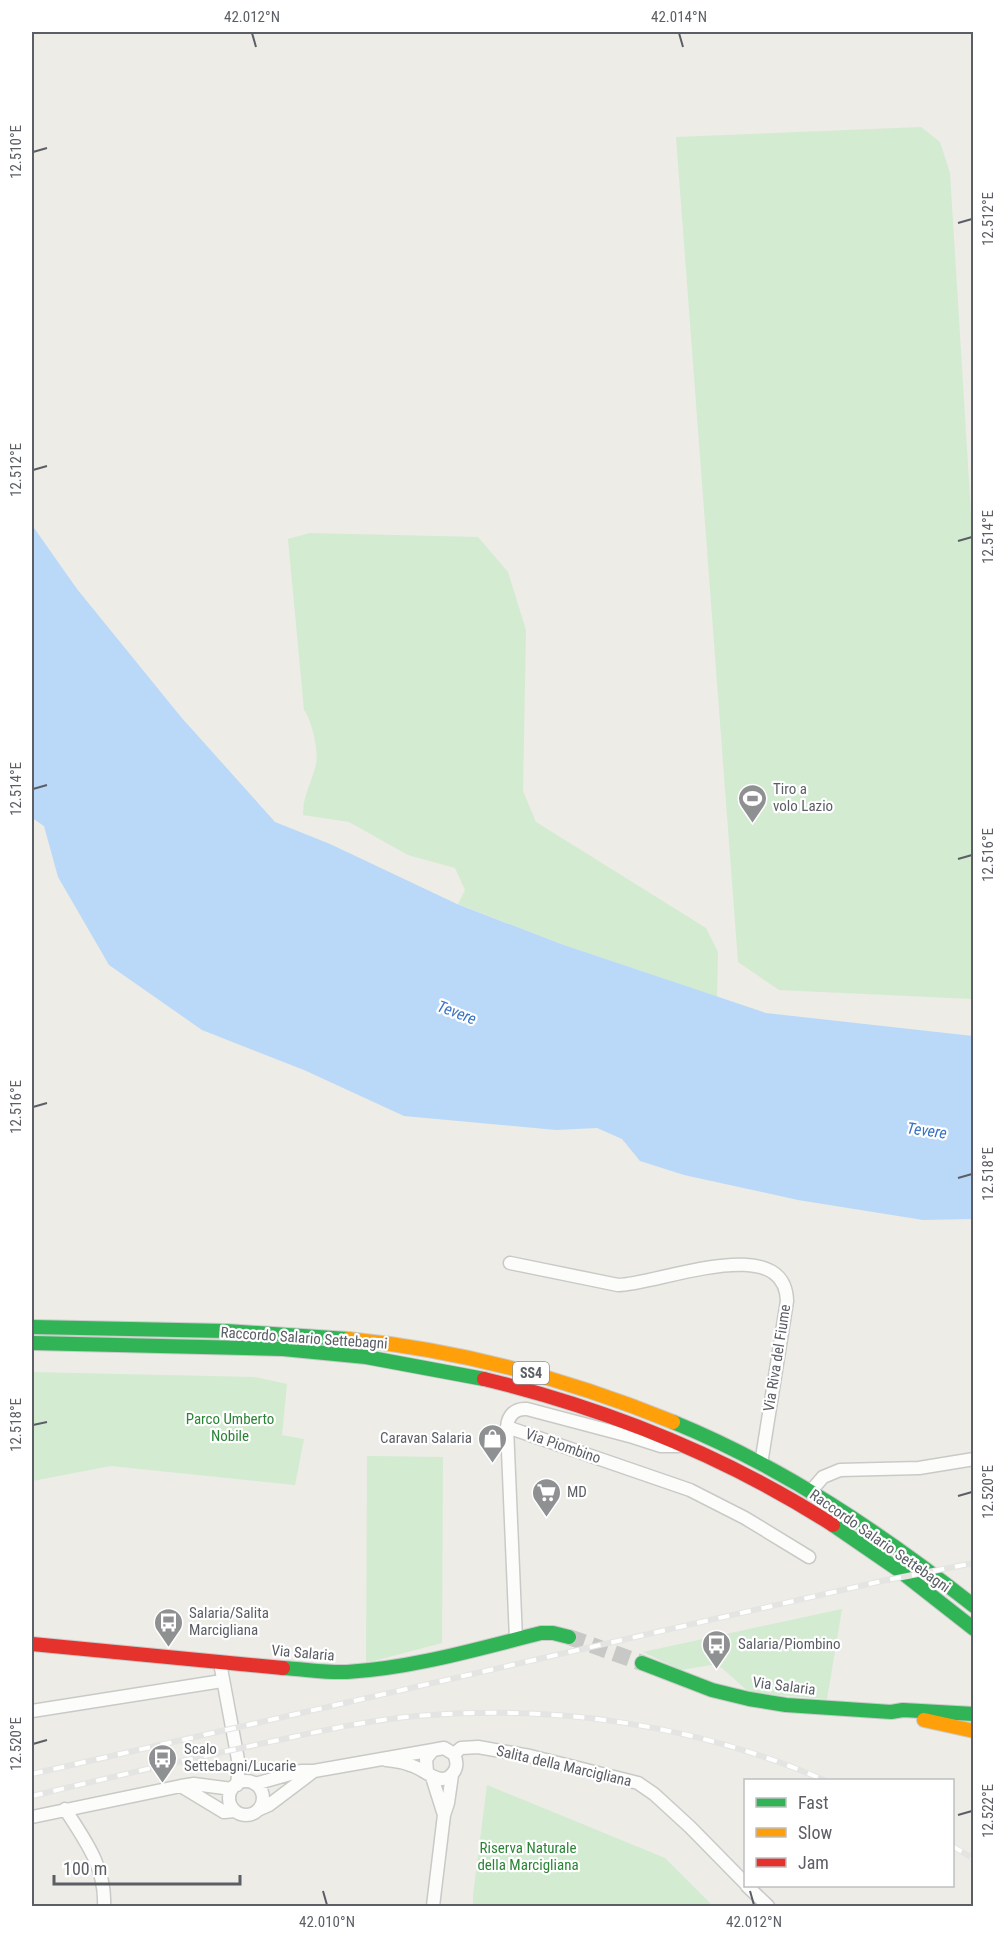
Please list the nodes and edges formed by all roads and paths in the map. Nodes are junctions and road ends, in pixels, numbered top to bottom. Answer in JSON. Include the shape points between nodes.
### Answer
{"nodes":[{"id":1,"x":510,"y":1263,"type":"dead end"},
{"id":2,"x":32,"y":1327,"type":"edge"},
{"id":3,"x":32,"y":1343,"type":"edge"},
{"id":4,"x":507,"y":1427,"type":"junction"},
{"id":5,"x":686,"y":1445,"type":"junction"},
{"id":6,"x":974,"y":1459,"type":"edge"},
{"id":7,"x":761,"y":1464,"type":"junction"},
{"id":8,"x":810,"y":1492,"type":"junction"},
{"id":9,"x":809,"y":1557,"type":"dead end"},
{"id":10,"x":974,"y":1606,"type":"edge"},
{"id":11,"x":946,"y":1607,"type":"junction"},
{"id":12,"x":974,"y":1629,"type":"edge"},
{"id":13,"x":569,"y":1637,"type":"tunnel mouth"},
{"id":14,"x":516,"y":1639,"type":"junction"},
{"id":15,"x":974,"y":1639,"type":"edge"},
{"id":16,"x":32,"y":1644,"type":"edge"},
{"id":17,"x":220,"y":1663,"type":"junction"},
{"id":18,"x":642,"y":1663,"type":"tunnel mouth"},
{"id":19,"x":222,"y":1681,"type":"junction"},
{"id":20,"x":32,"y":1711,"type":"edge"},
{"id":21,"x":891,"y":1712,"type":"junction"},
{"id":22,"x":974,"y":1714,"type":"edge"},
{"id":23,"x":974,"y":1731,"type":"edge"},
{"id":24,"x":433,"y":1750,"type":"junction"},
{"id":25,"x":454,"y":1754,"type":"junction"},
{"id":26,"x":382,"y":1759,"type":"junction"},
{"id":27,"x":239,"y":1765,"type":"junction"},
{"id":28,"x":314,"y":1771,"type":"junction"},
{"id":29,"x":430,"y":1774,"type":"junction"},
{"id":30,"x":452,"y":1775,"type":"junction"},
{"id":31,"x":252,"y":1783,"type":"junction"},
{"id":32,"x":182,"y":1786,"type":"junction"},
{"id":33,"x":234,"y":1787,"type":"junction"},
{"id":34,"x":65,"y":1809,"type":"junction"},
{"id":35,"x":260,"y":1809,"type":"junction"},
{"id":36,"x":235,"y":1811,"type":"junction"},
{"id":37,"x":444,"y":1815,"type":"junction"},
{"id":38,"x":32,"y":1817,"type":"edge"},
{"id":39,"x":744,"y":1883,"type":"edge"},
{"id":40,"x":748,"y":1887,"type":"edge"},
{"id":41,"x":104,"y":1906,"type":"edge"},
{"id":42,"x":433,"y":1906,"type":"edge"},
{"id":43,"x":768,"y":1906,"type":"edge"}],
"edges":[{"from":1,"to":7,"type":"street","name":"Via Riva del Fiume","via":[[618,1285],[715,1267],[761,1267],[776,1274],[785,1286],[787,1301]]},
{"from":2,"to":7,"type":"main road","name":"Raccordo Salario Settebagni","number":"SS4","via":[[312,1335],[464,1356],[621,1402]]},
{"from":3,"to":5,"type":"main road","name":"Raccordo Salario Settebagni","number":"SS4","via":[[289,1350],[419,1365],[563,1399]]},
{"from":4,"to":5,"type":"street","via":[[513,1413],[527,1409],[661,1446]]},
{"from":4,"to":9,"type":"street","name":"Via Piombino","via":[[683,1487]]},
{"from":4,"to":14,"type":"street","name":"Via Piombino"},
{"from":5,"to":11,"type":"main road","name":"Raccordo Salario Settebagni","number":"SS4","via":[[821,1517]]},
{"from":6,"to":8,"type":"street","via":[[919,1468],[840,1470],[823,1477]]},
{"from":7,"to":8,"type":"main road","name":"Raccordo Salario Settebagni","number":"SS4"},
{"from":8,"to":10,"type":"main road","name":"Raccordo Salario Settebagni","number":"SS4","via":[[873,1532]]},
{"from":11,"to":12,"type":"main road","name":"Raccordo Salario Settebagni","number":"SS4"},
{"from":11,"to":15,"type":"main road"},
{"from":13,"to":14,"type":"main road","name":"Via Salaria","via":[[545,1633]]},
{"from":14,"to":17,"type":"main road","name":"Via Salaria","via":[[413,1664],[354,1672]]},
{"from":16,"to":17,"type":"main road","name":"Via Salaria"},
{"from":17,"to":19,"type":"street"},
{"from":18,"to":21,"type":"main road","name":"Via Salaria","via":[[712,1690],[748,1699]]},
{"from":19,"to":20,"type":"street"},
{"from":19,"to":27,"type":"street"},
{"from":21,"to":22,"type":"main road"},
{"from":21,"to":23,"type":"main road"},
{"from":24,"to":25,"type":"street","via":[[444,1748]]},
{"from":24,"to":26,"type":"street"},
{"from":24,"to":29,"type":"street","via":[[426,1759]]},
{"from":25,"to":30,"type":"street","via":[[457,1765]]},
{"from":25,"to":39,"type":"street","name":"Salita della Marcigliana","via":[[461,1748],[478,1747],[638,1783],[690,1827]]},
{"from":26,"to":28,"type":"street"},
{"from":26,"to":29,"type":"street"},
{"from":27,"to":31,"type":"street"},
{"from":27,"to":33,"type":"street"},
{"from":28,"to":31,"type":"street"},
{"from":28,"to":35,"type":"street"},
{"from":29,"to":30,"type":"street","via":[[443,1779]]},
{"from":29,"to":37,"type":"street"},
{"from":30,"to":37,"type":"street"},
{"from":31,"to":33,"type":"street"},
{"from":31,"to":35,"type":"street","via":[[262,1792]]},
{"from":32,"to":33,"type":"street"},
{"from":32,"to":34,"type":"street"},
{"from":32,"to":36,"type":"street","via":[[224,1812]]},
{"from":33,"to":36,"type":"street","via":[[230,1803]]},
{"from":34,"to":38,"type":"street"},
{"from":34,"to":41,"type":"street","via":[[98,1864],[104,1881]]},
{"from":35,"to":36,"type":"street","via":[[251,1815]]},
{"from":37,"to":42,"type":"street"},
{"from":40,"to":43,"type":"street","name":"Salita della Marcigliana"}]}
